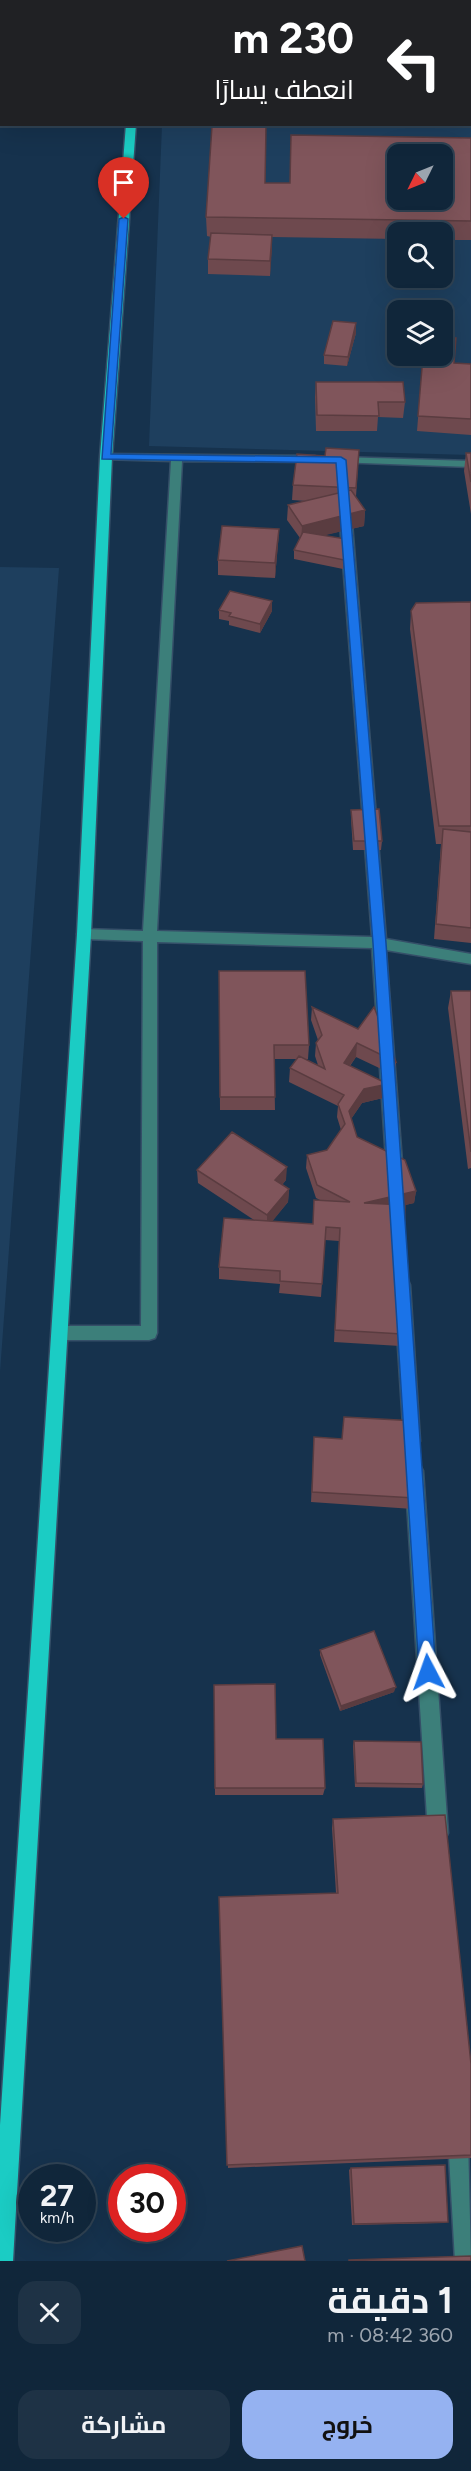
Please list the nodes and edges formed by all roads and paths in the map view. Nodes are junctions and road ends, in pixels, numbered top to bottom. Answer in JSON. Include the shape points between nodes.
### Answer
{"nodes":[{"id":1,"x":131,"y":126,"type":"edge"},
{"id":2,"x":106,"y":457,"type":"junction"},
{"id":3,"x":177,"y":458,"type":"junction"},
{"id":4,"x":471,"y":464,"type":"edge"},
{"id":5,"x":344,"y":495,"type":"edge"},
{"id":6,"x":84,"y":934,"type":"junction"},
{"id":7,"x":150,"y":936,"type":"junction"},
{"id":8,"x":379,"y":943,"type":"junction"},
{"id":9,"x":471,"y":959,"type":"edge"},
{"id":10,"x":396,"y":1192,"type":"edge"},
{"id":11,"x":400,"y":1263,"type":"edge"},
{"id":12,"x":61,"y":1333,"type":"junction"},
{"id":13,"x":439,"y":1845,"type":"edge"},
{"id":14,"x":457,"y":2118,"type":"edge"},
{"id":15,"x":2,"y":2261,"type":"edge"},
{"id":16,"x":466,"y":2261,"type":"edge"}],
"edges":[{"from":1,"to":2,"type":"main road"},
{"from":2,"to":3,"type":"street"},
{"from":2,"to":6,"type":"main road"},
{"from":3,"to":4,"type":"street","via":[[341,466]]},
{"from":3,"to":7,"type":"street"},
{"from":5,"to":8,"type":"street"},
{"from":6,"to":7,"type":"street"},
{"from":6,"to":12,"type":"main road"},
{"from":7,"to":8,"type":"street"},
{"from":7,"to":12,"type":"street","via":[[149,1333]]},
{"from":8,"to":9,"type":"street"},
{"from":8,"to":10,"type":"street"},
{"from":11,"to":13,"type":"street"},
{"from":12,"to":15,"type":"main road"},
{"from":14,"to":16,"type":"street"}]}
